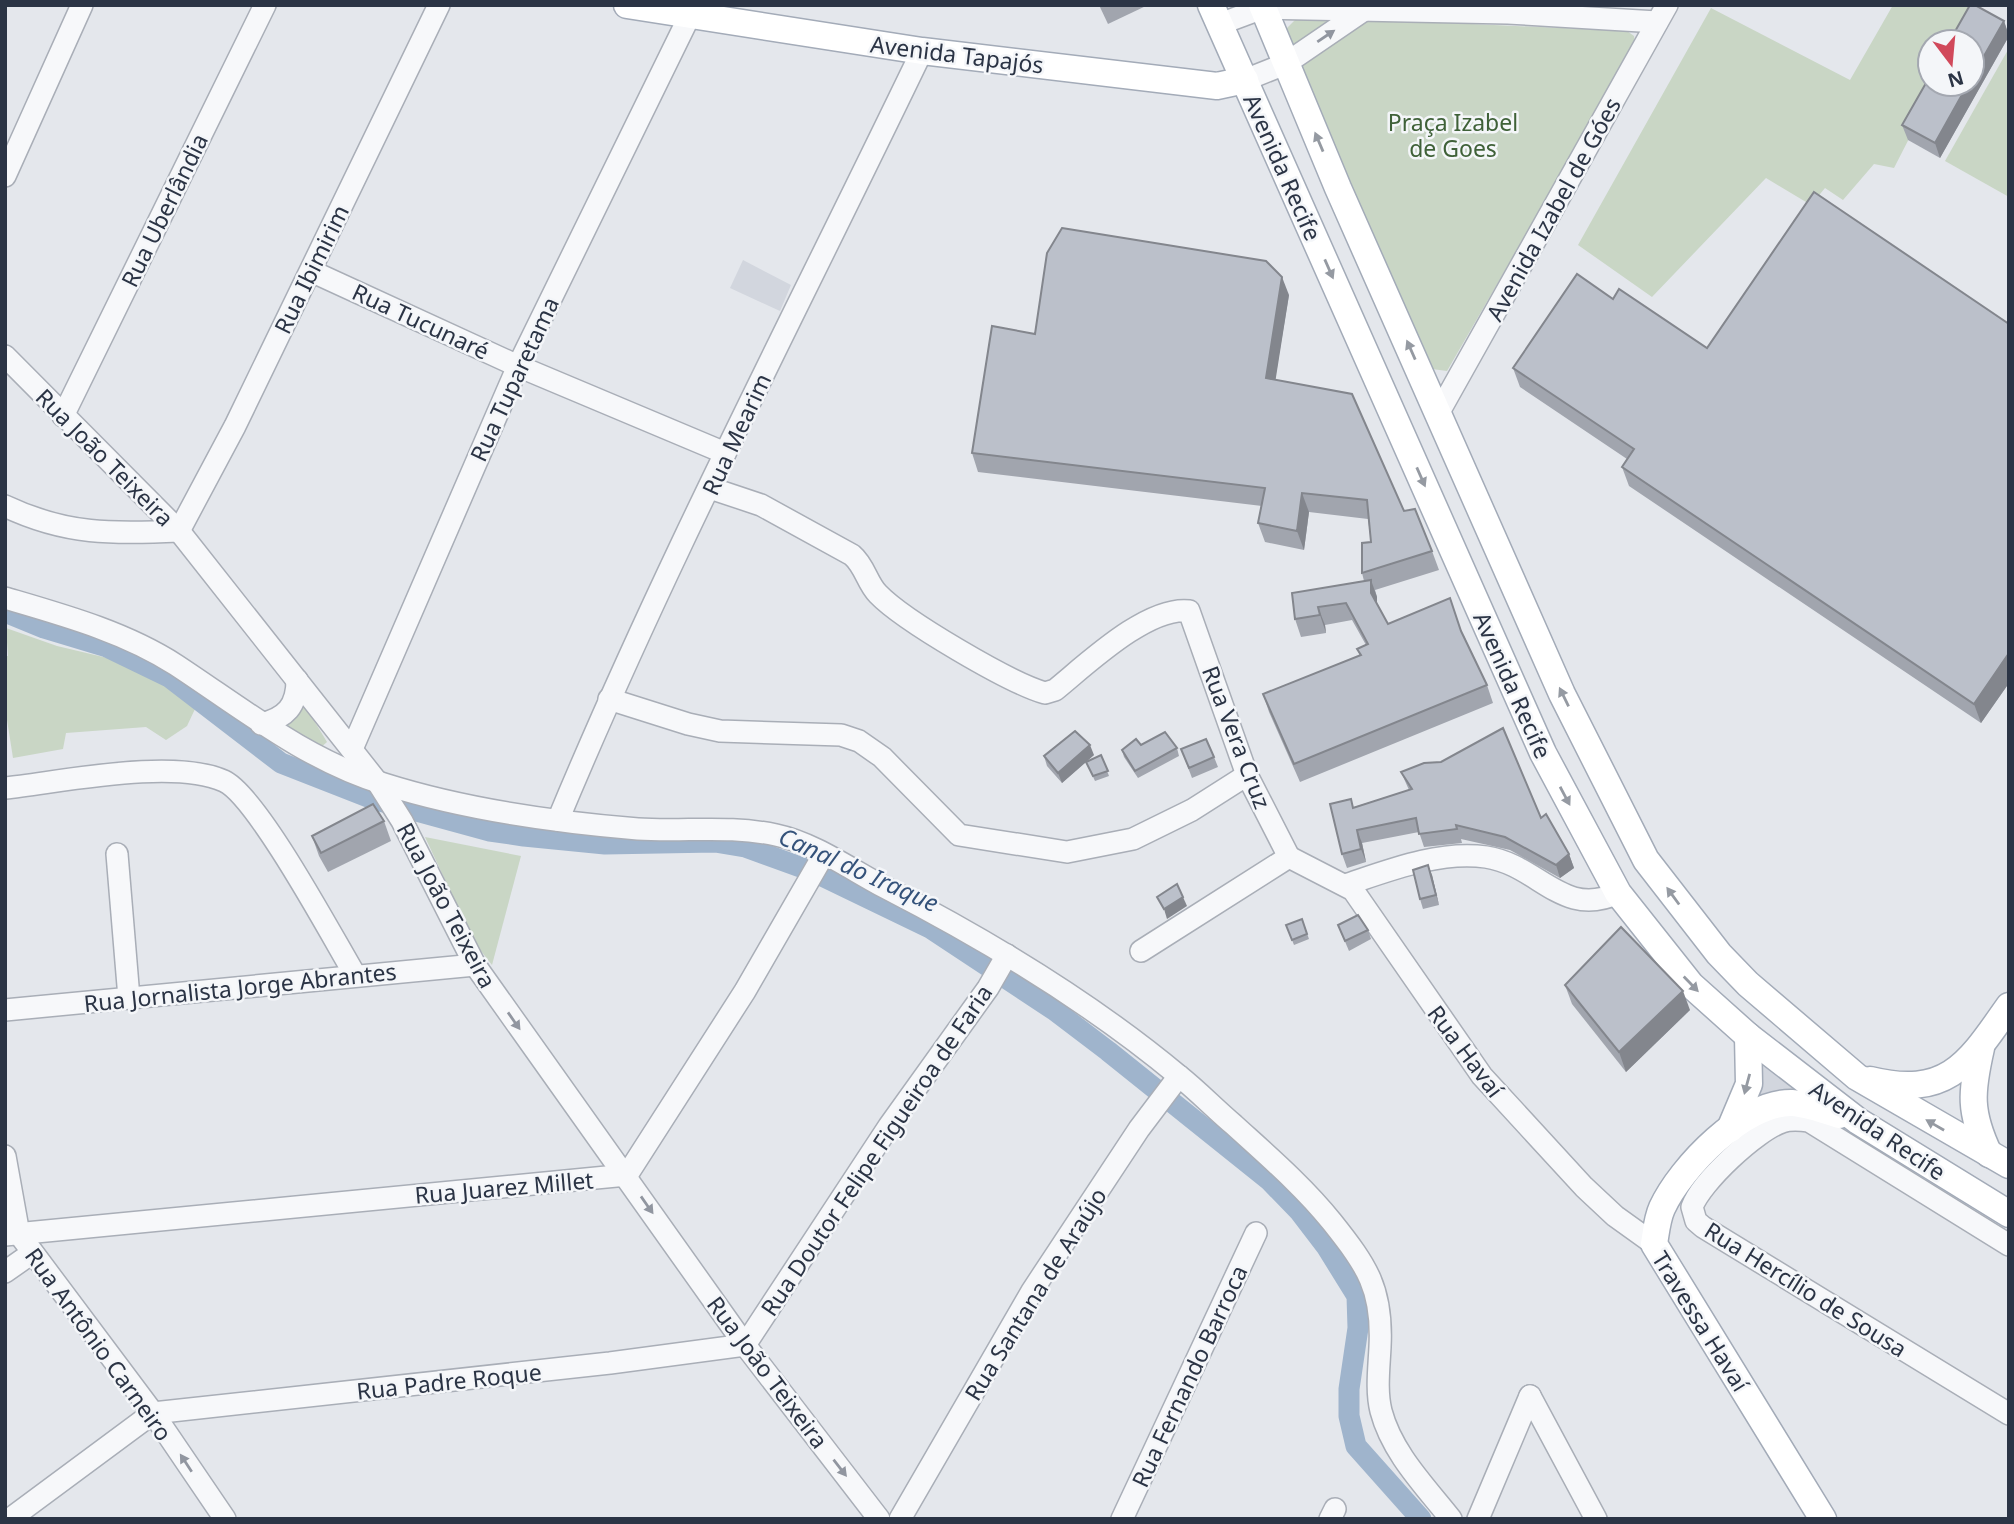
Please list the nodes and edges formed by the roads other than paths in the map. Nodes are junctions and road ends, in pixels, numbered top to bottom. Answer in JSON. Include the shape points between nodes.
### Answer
{"nodes":[{"id":1,"x":82,"y":5,"type":"edge"},
{"id":2,"x":265,"y":5,"type":"edge"},
{"id":3,"x":439,"y":5,"type":"edge"},
{"id":4,"x":627,"y":5,"type":"edge"},
{"id":5,"x":1262,"y":7,"type":"edge"},
{"id":6,"x":1367,"y":8,"type":"junction"},
{"id":7,"x":1507,"y":9,"type":"edge"},
{"id":8,"x":1662,"y":13,"type":"edge"},
{"id":9,"x":690,"y":15,"type":"junction"},
{"id":10,"x":1216,"y":15,"type":"edge"},
{"id":11,"x":922,"y":51,"type":"junction"},
{"id":12,"x":1285,"y":64,"type":"junction"},
{"id":13,"x":1245,"y":80,"type":"junction"},
{"id":14,"x":5,"y":176,"type":"edge"},
{"id":15,"x":311,"y":271,"type":"junction"},
{"id":16,"x":5,"y":356,"type":"edge"},
{"id":17,"x":518,"y":366,"type":"junction"},
{"id":18,"x":13,"y":374,"type":"edge"},
{"id":19,"x":1439,"y":412,"type":"junction"},
{"id":20,"x":63,"y":416,"type":"junction"},
{"id":21,"x":725,"y":453,"type":"junction"},
{"id":22,"x":710,"y":488,"type":"junction"},
{"id":23,"x":5,"y":506,"type":"edge"},
{"id":24,"x":179,"y":531,"type":"junction"},
{"id":25,"x":5,"y":598,"type":"edge"},
{"id":26,"x":298,"y":680,"type":"junction"},
{"id":27,"x":609,"y":699,"type":"junction"},
{"id":28,"x":261,"y":724,"type":"junction"},
{"id":29,"x":352,"y":749,"type":"junction"},
{"id":30,"x":1247,"y":775,"type":"junction"},
{"id":31,"x":378,"y":783,"type":"junction"},
{"id":32,"x":5,"y":788,"type":"edge"},
{"id":33,"x":558,"y":820,"type":"junction"},
{"id":34,"x":117,"y":854,"type":"dead end"},
{"id":35,"x":1289,"y":857,"type":"junction"},
{"id":36,"x":822,"y":858,"type":"junction"},
{"id":37,"x":1345,"y":885,"type":"junction"},
{"id":38,"x":1618,"y":893,"type":"junction"},
{"id":39,"x":1141,"y":951,"type":"dead end"},
{"id":40,"x":1003,"y":960,"type":"junction"},
{"id":41,"x":475,"y":965,"type":"junction"},
{"id":42,"x":355,"y":975,"type":"junction"},
{"id":43,"x":129,"y":998,"type":"junction"},
{"id":44,"x":2009,"y":1006,"type":"edge"},
{"id":45,"x":5,"y":1010,"type":"edge"},
{"id":46,"x":1748,"y":1036,"type":"junction"},
{"id":47,"x":1982,"y":1048,"type":"junction"},
{"id":48,"x":1857,"y":1077,"type":"junction"},
{"id":49,"x":1174,"y":1080,"type":"junction"},
{"id":50,"x":1858,"y":1121,"type":"junction"},
{"id":51,"x":1730,"y":1129,"type":"junction"},
{"id":52,"x":5,"y":1156,"type":"edge"},
{"id":53,"x":1998,"y":1159,"type":"edge"},
{"id":54,"x":627,"y":1175,"type":"junction"},
{"id":55,"x":2009,"y":1214,"type":"edge"},
{"id":56,"x":1256,"y":1233,"type":"dead end"},
{"id":57,"x":12,"y":1235,"type":"edge"},
{"id":58,"x":1654,"y":1244,"type":"junction"},
{"id":59,"x":2009,"y":1245,"type":"edge"},
{"id":60,"x":32,"y":1253,"type":"junction"},
{"id":61,"x":5,"y":1272,"type":"edge"},
{"id":62,"x":745,"y":1345,"type":"junction"},
{"id":63,"x":153,"y":1413,"type":"junction"},
{"id":64,"x":2009,"y":1414,"type":"edge"},
{"id":65,"x":10,"y":1519,"type":"edge"},
{"id":66,"x":225,"y":1519,"type":"edge"},
{"id":67,"x":879,"y":1519,"type":"edge"},
{"id":68,"x":900,"y":1519,"type":"edge"},
{"id":69,"x":1122,"y":1519,"type":"edge"},
{"id":70,"x":1451,"y":1519,"type":"edge"},
{"id":71,"x":1478,"y":1519,"type":"edge"},
{"id":72,"x":1596,"y":1519,"type":"edge"},
{"id":73,"x":1823,"y":1519,"type":"edge"}],
"edges":[{"from":1,"to":14,"type":"street"},
{"from":2,"to":20,"type":"street","name":"Rua Uberlândia"},
{"from":3,"to":15,"type":"street","name":"Rua Ibimirim"},
{"from":4,"to":9,"type":"main road","name":"Avenida Tapajós"},
{"from":5,"to":6,"type":"street"},
{"from":5,"to":10,"type":"street"},
{"from":5,"to":12,"type":"main road","name":"Avenida Recife"},
{"from":6,"to":7,"type":"street"},
{"from":12,"to":6,"type":"street","name":"Avenida Tapajós","one_way":true},
{"from":7,"to":8,"type":"street"},
{"from":8,"to":19,"type":"street","name":"Avenida Izabel de Góes"},
{"from":9,"to":11,"type":"main road","name":"Avenida Tapajós"},
{"from":9,"to":17,"type":"street","name":"Rua Tuparetama"},
{"from":10,"to":13,"type":"main road","name":"Avenida Recife"},
{"from":11,"to":13,"type":"main road","name":"Avenida Tapajós","via":[[1217,86]]},
{"from":11,"to":21,"type":"street","name":"Rua Mearim"},
{"from":12,"to":13,"type":"street","name":"Avenida Tapajós"},
{"from":19,"to":12,"type":"main road","name":"Avenida Recife","one_way":true},
{"from":13,"to":38,"type":"main road","name":"Avenida Recife","one_way":true,"via":[[1543,753]]},
{"from":15,"to":17,"type":"street","name":"Rua Tucunaré"},
{"from":15,"to":24,"type":"street","name":"Rua Ibimirim"},
{"from":16,"to":18,"type":"street","name":"Rua João Teixeira"},
{"from":17,"to":21,"type":"street","name":"Rua Tucunaré"},
{"from":17,"to":29,"type":"street","name":"Rua Tuparetama"},
{"from":18,"to":20,"type":"street","name":"Rua João Teixeira"},
{"from":48,"to":19,"type":"main road","name":"Avenida Recife","one_way":true,"via":[[1748,984],[1646,860],[1562,694]]},
{"from":20,"to":24,"type":"street","name":"Rua João Teixeira"},
{"from":21,"to":22,"type":"street","name":"Rua Mearim"},
{"from":22,"to":27,"type":"street","name":"Rua Mearim"},
{"from":22,"to":30,"type":"street","name":"Rua Vera Cruz","via":[[761,506],[852,555],[876,592],[905,617],[1045,693],[1152,619],[1184,610],[1192,615]]},
{"from":23,"to":24,"type":"street","via":[[34,520],[90,533]]},
{"from":24,"to":26,"type":"street","name":"Rua João Teixeira"},
{"from":25,"to":28,"type":"street","via":[[149,649]]},
{"from":26,"to":28,"type":"street","via":[[290,710]]},
{"from":26,"to":29,"type":"street","name":"Rua João Teixeira"},
{"from":27,"to":30,"type":"street","via":[[720,730],[841,735],[859,741],[920,793],[951,829],[968,837],[1067,852],[1112,845],[1157,829]]},
{"from":27,"to":33,"type":"street","name":"Rua Mearim"},
{"from":28,"to":31,"type":"street"},
{"from":29,"to":31,"type":"street","name":"Rua João Teixeira"},
{"from":30,"to":35,"type":"street","name":"Rua Vera Cruz"},
{"from":31,"to":33,"type":"street","via":[[483,809]]},
{"from":31,"to":41,"type":"street","name":"Rua João Teixeira"},
{"from":32,"to":42,"type":"street","via":[[181,772],[225,781],[240,792],[281,850]]},
{"from":33,"to":36,"type":"street","via":[[640,829],[746,830],[781,836]]},
{"from":34,"to":43,"type":"street"},
{"from":35,"to":37,"type":"street","name":"Rua Havaí"},
{"from":35,"to":39,"type":"street"},
{"from":36,"to":40,"type":"street","via":[[952,921]]},
{"from":36,"to":54,"type":"street","name":"Rua Juarez Millet","via":[[745,991]]},
{"from":37,"to":38,"type":"street","via":[[1424,862],[1472,856],[1506,863],[1573,900],[1600,902]]},
{"from":37,"to":58,"type":"street","name":"Rua Havaí","via":[[1361,898],[1482,1076],[1584,1186]]},
{"from":38,"to":46,"type":"main road","name":"Avenida Recife","one_way":true,"via":[[1691,985]]},
{"from":40,"to":49,"type":"street","via":[[1116,1028]]},
{"from":40,"to":62,"type":"street","name":"Rua Doutor Felipe Figueiroa de Faria"},
{"from":41,"to":42,"type":"street","name":"Rua Jornalista Jorge Abrantes"},
{"from":41,"to":54,"type":"street","name":"Rua João Teixeira","one_way":true},
{"from":42,"to":43,"type":"street","name":"Rua Jornalista Jorge Abrantes"},
{"from":43,"to":45,"type":"street","name":"Rua Jornalista Jorge Abrantes"},
{"from":44,"to":47,"type":"main road"},
{"from":46,"to":50,"type":"main road","name":"Avenida Recife"},
{"from":46,"to":51,"type":"main road","name":"Travessa Havaí","one_way":true,"via":[[1749,1084]]},
{"from":47,"to":48,"type":"main road","via":[[1961,1068],[1935,1081],[1886,1084]]},
{"from":47,"to":53,"type":"main road","via":[[1973,1113]]},
{"from":53,"to":48,"type":"main road","name":"Avenida Recife","one_way":true},
{"from":49,"to":68,"type":"street","name":"Rua Santana de Araújo","via":[[1032,1291]]},
{"from":49,"to":70,"type":"street","via":[[1284,1170],[1330,1220],[1368,1274],[1380,1309],[1380,1408],[1394,1444]]},
{"from":50,"to":51,"type":"main road","name":"Travessa Havaí","via":[[1790,1103],[1753,1114]]},
{"from":50,"to":55,"type":"main road","name":"Avenida Recife"},
{"from":51,"to":58,"type":"main road","name":"Travessa Havaí","via":[[1700,1154],[1677,1182],[1658,1216]]},
{"from":52,"to":57,"type":"street","name":"Rua Antônio Carneiro"},
{"from":54,"to":57,"type":"street","name":"Rua Juarez Millet"},
{"from":54,"to":62,"type":"street","name":"Rua João Teixeira","one_way":true},
{"from":56,"to":69,"type":"street","name":"Rua Fernando Barroca"},
{"from":57,"to":60,"type":"street","name":"Rua Antônio Carneiro"},
{"from":58,"to":73,"type":"main road","name":"Travessa Havaí"},
{"from":59,"to":64,"type":"street","name":"Rua Hercílio de Sousa","via":[[1809,1121],[1784,1121],[1760,1134],[1708,1184],[1692,1207],[1703,1227]]},
{"from":60,"to":61,"type":"street"},
{"from":60,"to":63,"type":"street","name":"Rua Antônio Carneiro"},
{"from":62,"to":63,"type":"street","name":"Rua Padre Roque"},
{"from":62,"to":67,"type":"street","name":"Rua João Teixeira","one_way":true},
{"from":63,"to":65,"type":"street"},
{"from":66,"to":63,"type":"street","name":"Rua Antônio Carneiro","one_way":true},
{"from":71,"to":72,"type":"street","via":[[1530,1396]]}]}
